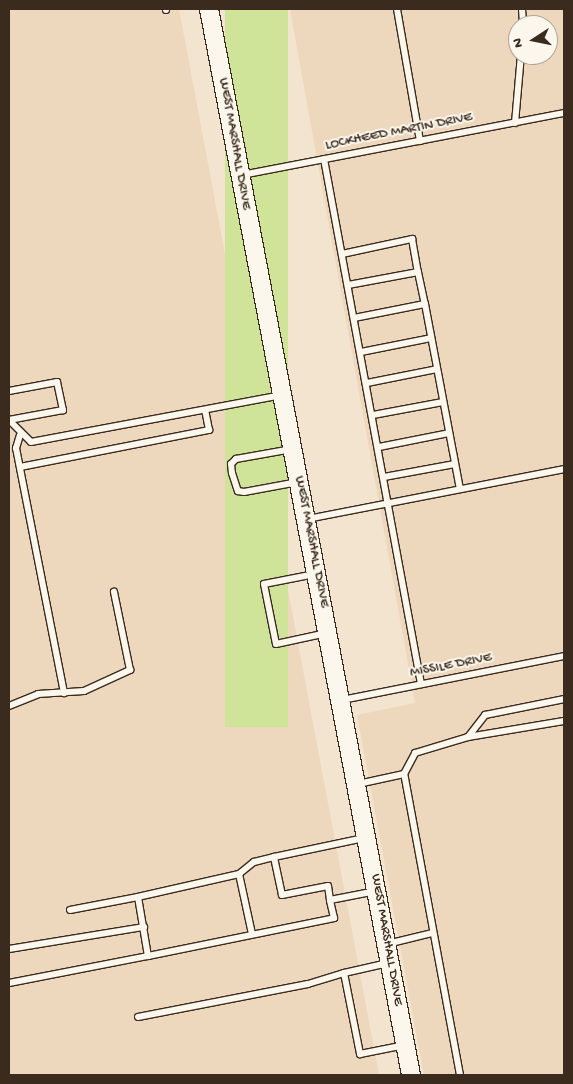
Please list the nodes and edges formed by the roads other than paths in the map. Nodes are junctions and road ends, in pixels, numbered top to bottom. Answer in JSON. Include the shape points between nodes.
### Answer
{"nodes":[{"id":1,"x":209,"y":9,"type":"edge"},
{"id":2,"x":397,"y":9,"type":"edge"},
{"id":3,"x":520,"y":65,"type":"edge"},
{"id":4,"x":564,"y":113,"type":"edge"},
{"id":5,"x":515,"y":123,"type":"junction"},
{"id":6,"x":420,"y":141,"type":"junction"},
{"id":7,"x":324,"y":160,"type":"junction"},
{"id":8,"x":239,"y":176,"type":"junction"},
{"id":9,"x":342,"y":254,"type":"junction"},
{"id":10,"x":418,"y":272,"type":"junction"},
{"id":11,"x":348,"y":285,"type":"junction"},
{"id":12,"x":424,"y":304,"type":"junction"},
{"id":13,"x":354,"y":318,"type":"junction"},
{"id":14,"x":431,"y":338,"type":"junction"},
{"id":15,"x":361,"y":352,"type":"junction"},
{"id":16,"x":437,"y":369,"type":"junction"},
{"id":17,"x":367,"y":383,"type":"junction"},
{"id":18,"x":9,"y":391,"type":"edge"},
{"id":19,"x":282,"y":395,"type":"junction"},
{"id":20,"x":443,"y":402,"type":"junction"},
{"id":21,"x":206,"y":410,"type":"junction"},
{"id":22,"x":373,"y":415,"type":"junction"},
{"id":23,"x":9,"y":420,"type":"edge"},
{"id":24,"x":450,"y":433,"type":"junction"},
{"id":25,"x":20,"y":434,"type":"junction"},
{"id":26,"x":379,"y":447,"type":"junction"},
{"id":27,"x":293,"y":448,"type":"junction"},
{"id":28,"x":455,"y":464,"type":"junction"},
{"id":29,"x":20,"y":467,"type":"junction"},
{"id":30,"x":564,"y":469,"type":"edge"},
{"id":31,"x":384,"y":477,"type":"junction"},
{"id":32,"x":300,"y":481,"type":"junction"},
{"id":33,"x":460,"y":489,"type":"junction"},
{"id":34,"x":389,"y":503,"type":"junction"},
{"id":35,"x":307,"y":519,"type":"junction"},
{"id":36,"x":317,"y":574,"type":"junction"},
{"id":37,"x":114,"y":592,"type":"dead end"},
{"id":38,"x":328,"y":633,"type":"junction"},
{"id":39,"x":564,"y":656,"type":"edge"},
{"id":40,"x":421,"y":684,"type":"junction"},
{"id":41,"x":64,"y":693,"type":"junction"},
{"id":42,"x":564,"y":699,"type":"edge"},
{"id":43,"x":342,"y":700,"type":"junction"},
{"id":44,"x":9,"y":706,"type":"edge"},
{"id":45,"x":564,"y":721,"type":"edge"},
{"id":46,"x":468,"y":737,"type":"junction"},
{"id":47,"x":404,"y":774,"type":"junction"},
{"id":48,"x":358,"y":784,"type":"junction"},
{"id":49,"x":368,"y":837,"type":"junction"},
{"id":50,"x":274,"y":856,"type":"junction"},
{"id":51,"x":239,"y":874,"type":"junction"},
{"id":52,"x":377,"y":891,"type":"junction"},
{"id":53,"x":138,"y":897,"type":"junction"},
{"id":54,"x":330,"y":900,"type":"junction"},
{"id":55,"x":70,"y":910,"type":"dead end"},
{"id":56,"x":144,"y":927,"type":"junction"},
{"id":57,"x":432,"y":933,"type":"junction"},
{"id":58,"x":252,"y":934,"type":"junction"},
{"id":59,"x":387,"y":944,"type":"junction"},
{"id":60,"x":9,"y":949,"type":"edge"},
{"id":61,"x":148,"y":956,"type":"junction"},
{"id":62,"x":390,"y":963,"type":"junction"},
{"id":63,"x":344,"y":973,"type":"junction"},
{"id":64,"x":9,"y":984,"type":"edge"},
{"id":65,"x":138,"y":1017,"type":"dead end"},
{"id":66,"x":406,"y":1045,"type":"junction"},
{"id":67,"x":411,"y":1075,"type":"edge"},
{"id":68,"x":460,"y":1075,"type":"edge"}],
"edges":[{"from":1,"to":8,"type":"main road","name":"WEST MARSHALL DRIVE"},
{"from":2,"to":6,"type":"lane"},
{"from":3,"to":5,"type":"lane"},
{"from":4,"to":5,"type":"lane","name":"LOCKHEED MARTIN DRIVE"},
{"from":5,"to":6,"type":"lane","name":"LOCKHEED MARTIN DRIVE"},
{"from":6,"to":7,"type":"lane","name":"LOCKHEED MARTIN DRIVE"},
{"from":7,"to":8,"type":"lane","name":"LOCKHEED MARTIN DRIVE"},
{"from":7,"to":9,"type":"lane"},
{"from":8,"to":19,"type":"main road","name":"WEST MARSHALL DRIVE"},
{"from":9,"to":10,"type":"lane","via":[[412,239]]},
{"from":9,"to":11,"type":"lane"},
{"from":10,"to":11,"type":"lane"},
{"from":10,"to":12,"type":"lane"},
{"from":11,"to":13,"type":"lane"},
{"from":12,"to":13,"type":"lane"},
{"from":12,"to":14,"type":"lane"},
{"from":13,"to":15,"type":"lane"},
{"from":14,"to":15,"type":"lane"},
{"from":14,"to":16,"type":"lane"},
{"from":15,"to":17,"type":"lane"},
{"from":16,"to":17,"type":"lane"},
{"from":16,"to":20,"type":"lane"},
{"from":17,"to":22,"type":"lane"},
{"from":18,"to":23,"type":"lane","via":[[57,382],[63,410]]},
{"from":19,"to":21,"type":"lane"},
{"from":19,"to":27,"type":"main road","name":"WEST MARSHALL DRIVE"},
{"from":20,"to":22,"type":"lane"},
{"from":20,"to":24,"type":"lane"},
{"from":21,"to":25,"type":"lane","via":[[31,442]]},
{"from":21,"to":29,"type":"lane","via":[[209,430]]},
{"from":22,"to":26,"type":"lane"},
{"from":23,"to":25,"type":"lane"},
{"from":24,"to":26,"type":"lane"},
{"from":24,"to":28,"type":"lane"},
{"from":25,"to":29,"type":"lane","via":[[16,448]]},
{"from":26,"to":31,"type":"lane"},
{"from":27,"to":32,"type":"main road","name":"WEST MARSHALL DRIVE"},
{"from":27,"to":32,"type":"lane","via":[[236,459],[231,464],[232,473],[238,491],[244,492]]},
{"from":28,"to":31,"type":"lane"},
{"from":28,"to":33,"type":"lane"},
{"from":29,"to":41,"type":"lane"},
{"from":30,"to":33,"type":"lane"},
{"from":31,"to":34,"type":"lane"},
{"from":32,"to":35,"type":"main road","name":"WEST MARSHALL DRIVE"},
{"from":33,"to":34,"type":"lane"},
{"from":34,"to":35,"type":"lane"},
{"from":34,"to":40,"type":"lane"},
{"from":35,"to":36,"type":"main road","name":"WEST MARSHALL DRIVE"},
{"from":36,"to":38,"type":"main road","name":"WEST MARSHALL DRIVE"},
{"from":36,"to":38,"type":"lane","via":[[264,584],[276,644]]},
{"from":37,"to":41,"type":"lane","via":[[130,670],[84,691]]},
{"from":38,"to":43,"type":"main road","name":"WEST MARSHALL DRIVE"},
{"from":39,"to":40,"type":"lane","name":"MISSILE DRIVE"},
{"from":40,"to":43,"type":"lane","name":"MISSILE DRIVE"},
{"from":41,"to":44,"type":"lane","via":[[38,694]]},
{"from":42,"to":46,"type":"lane","via":[[485,715]]},
{"from":43,"to":48,"type":"main road","name":"WEST MARSHALL DRIVE"},
{"from":45,"to":46,"type":"lane"},
{"from":46,"to":47,"type":"lane","via":[[415,753]]},
{"from":47,"to":48,"type":"lane"},
{"from":47,"to":57,"type":"lane"},
{"from":48,"to":49,"type":"main road","name":"WEST MARSHALL DRIVE"},
{"from":49,"to":50,"type":"lane"},
{"from":49,"to":52,"type":"main road","name":"WEST MARSHALL DRIVE"},
{"from":50,"to":51,"type":"lane","via":[[254,862]]},
{"from":50,"to":54,"type":"lane","via":[[282,895],[328,886]]},
{"from":51,"to":53,"type":"lane"},
{"from":51,"to":58,"type":"lane"},
{"from":52,"to":54,"type":"lane"},
{"from":52,"to":59,"type":"main road","name":"WEST MARSHALL DRIVE"},
{"from":53,"to":55,"type":"lane"},
{"from":53,"to":56,"type":"lane"},
{"from":54,"to":58,"type":"lane","via":[[334,918]]},
{"from":56,"to":60,"type":"lane"},
{"from":56,"to":61,"type":"lane"},
{"from":57,"to":59,"type":"lane"},
{"from":57,"to":68,"type":"lane"},
{"from":58,"to":61,"type":"lane"},
{"from":59,"to":62,"type":"main road","name":"WEST MARSHALL DRIVE"},
{"from":61,"to":64,"type":"lane"},
{"from":62,"to":63,"type":"lane"},
{"from":62,"to":66,"type":"main road","name":"WEST MARSHALL DRIVE"},
{"from":63,"to":65,"type":"lane","via":[[308,984]]},
{"from":63,"to":66,"type":"lane","via":[[360,1054]]},
{"from":66,"to":67,"type":"main road","name":"WEST MARSHALL DRIVE"}]}
